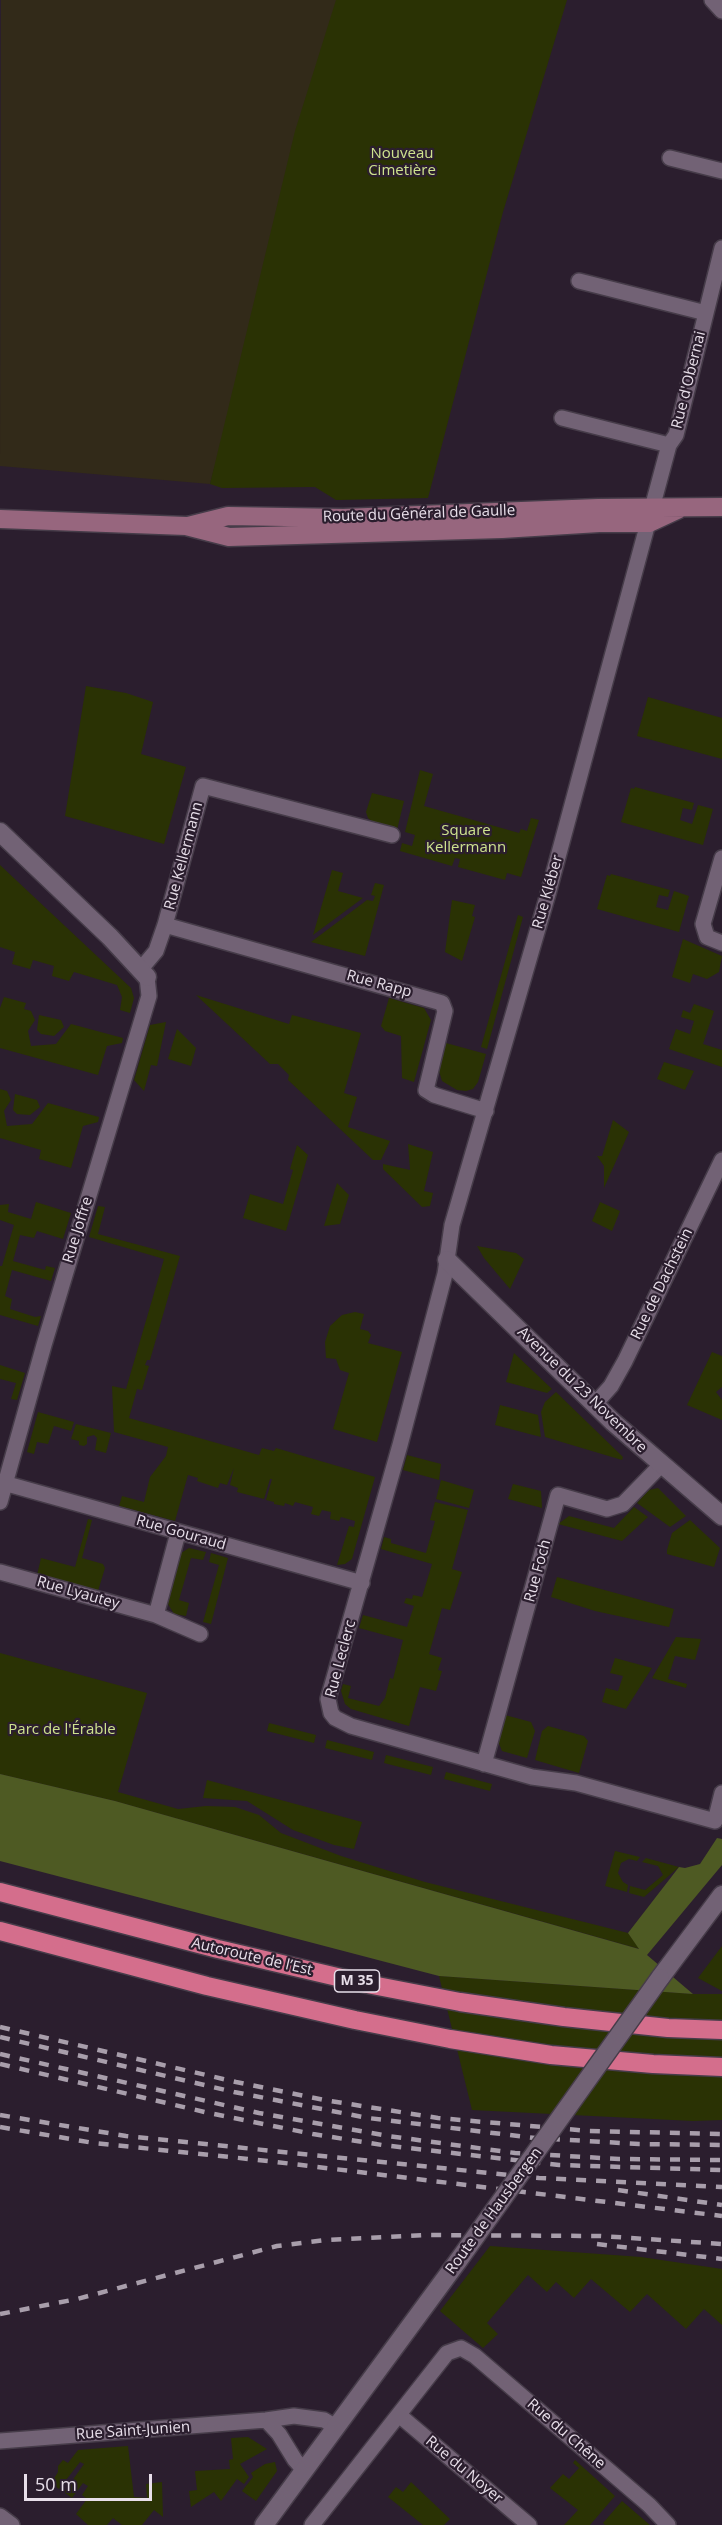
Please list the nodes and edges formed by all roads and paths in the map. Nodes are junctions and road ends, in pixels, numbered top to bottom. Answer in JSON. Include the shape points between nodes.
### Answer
{"nodes":[{"id":1,"x":712,"y":0,"type":"edge"},
{"id":2,"x":722,"y":11,"type":"edge"},
{"id":3,"x":670,"y":158,"type":"dead end"},
{"id":4,"x":722,"y":171,"type":"edge"},
{"id":5,"x":722,"y":248,"type":"edge"},
{"id":6,"x":579,"y":281,"type":"dead end"},
{"id":7,"x":706,"y":313,"type":"junction"},
{"id":8,"x":562,"y":418,"type":"dead end"},
{"id":9,"x":669,"y":445,"type":"junction"},
{"id":10,"x":722,"y":507,"type":"edge"},
{"id":11,"x":651,"y":515,"type":"junction"},
{"id":12,"x":0,"y":519,"type":"edge"},
{"id":13,"x":0,"y":832,"type":"edge"},
{"id":14,"x":392,"y":835,"type":"dead end"},
{"id":15,"x":722,"y":858,"type":"edge"},
{"id":16,"x":165,"y":925,"type":"junction"},
{"id":17,"x":722,"y":943,"type":"edge"},
{"id":18,"x":144,"y":974,"type":"junction"},
{"id":19,"x":486,"y":1111,"type":"junction"},
{"id":20,"x":722,"y":1160,"type":"edge"},
{"id":21,"x":447,"y":1260,"type":"junction"},
{"id":22,"x":595,"y":1404,"type":"junction"},
{"id":23,"x":661,"y":1465,"type":"junction"},
{"id":24,"x":3,"y":1483,"type":"edge"},
{"id":25,"x":0,"y":1502,"type":"edge"},
{"id":26,"x":722,"y":1516,"type":"edge"},
{"id":27,"x":178,"y":1533,"type":"junction"},
{"id":28,"x":0,"y":1572,"type":"edge"},
{"id":29,"x":362,"y":1583,"type":"junction"},
{"id":30,"x":156,"y":1615,"type":"junction"},
{"id":31,"x":200,"y":1634,"type":"dead end"},
{"id":32,"x":484,"y":1764,"type":"junction"},
{"id":33,"x":722,"y":1793,"type":"edge"},
{"id":34,"x":0,"y":1892,"type":"edge"},
{"id":35,"x":722,"y":1895,"type":"edge"},
{"id":36,"x":0,"y":1931,"type":"edge"},
{"id":37,"x":722,"y":2030,"type":"edge"},
{"id":38,"x":722,"y":2067,"type":"edge"},
{"id":39,"x":399,"y":2415,"type":"junction"},
{"id":40,"x":266,"y":2420,"type":"junction"},
{"id":41,"x":336,"y":2427,"type":"junction"},
{"id":42,"x":0,"y":2441,"type":"edge"},
{"id":43,"x":304,"y":2470,"type":"junction"},
{"id":44,"x":0,"y":2516,"type":"edge"},
{"id":45,"x":12,"y":2525,"type":"edge"},
{"id":46,"x":264,"y":2525,"type":"edge"},
{"id":47,"x":312,"y":2525,"type":"edge"},
{"id":48,"x":529,"y":2525,"type":"edge"},
{"id":49,"x":668,"y":2525,"type":"edge"}],
"edges":[{"from":1,"to":2,"type":"street"},
{"from":3,"to":4,"type":"street"},
{"from":5,"to":7,"type":"street","name":"Rue d'Obernai"},
{"from":6,"to":7,"type":"street","name":"Rue d'Obernai"},
{"from":7,"to":9,"type":"street","name":"Rue d'Obernai","via":[[676,435]]},
{"from":8,"to":9,"type":"street","name":"Rue d'Obernai"},
{"from":9,"to":11,"type":"street","name":"Rue d'Obernai"},
{"from":10,"to":11,"type":"main road","name":"Route du Général de Gaulle"},
{"from":11,"to":12,"type":"main road","name":"Route du Général de Gaulle","via":[[599,523],[502,529],[229,537],[186,526]]},
{"from":11,"to":19,"type":"street","name":"Rue Kléber"},
{"from":13,"to":18,"type":"street"},
{"from":14,"to":16,"type":"street","name":"Rue Kellermann","via":[[203,786]]},
{"from":15,"to":17,"type":"street","via":[[703,924],[707,937]]},
{"from":16,"to":18,"type":"street","name":"Rue Kellermann"},
{"from":16,"to":19,"type":"street","name":"Rue Rapp","via":[[442,1003],[445,1011],[426,1090]]},
{"from":18,"to":24,"type":"street","name":"Rue Joffre","via":[[149,996]]},
{"from":19,"to":21,"type":"street","name":"Rue Kléber","via":[[452,1225]]},
{"from":20,"to":22,"type":"street","name":"Rue de Dachstein","via":[[625,1361]]},
{"from":21,"to":22,"type":"street","name":"Avenue du 23 Novembre"},
{"from":21,"to":29,"type":"street","name":"Rue Leclerc"},
{"from":22,"to":23,"type":"street","name":"Avenue du 23 Novembre"},
{"from":23,"to":26,"type":"street","name":"Avenue du 23 Novembre"},
{"from":23,"to":32,"type":"street","name":"Rue Foch","via":[[623,1504],[607,1509],[558,1495]]},
{"from":24,"to":25,"type":"street"},
{"from":24,"to":27,"type":"street","name":"Rue Gouraud"},
{"from":27,"to":29,"type":"street","name":"Rue Gouraud"},
{"from":27,"to":30,"type":"street"},
{"from":28,"to":30,"type":"street","name":"Rue Lyautey"},
{"from":29,"to":32,"type":"street","name":"Rue Leclerc","via":[[328,1699],[331,1713],[351,1726]]},
{"from":30,"to":31,"type":"street","name":"Rue Lyautey"},
{"from":32,"to":33,"type":"street","name":"Rue Leclerc","via":[[546,1780],[576,1783],[715,1821]]},
{"from":34,"to":37,"type":"highway","name":"Autoroute de l’Est","number":"M 35","via":[[218,1949],[460,2002],[564,2017]]},
{"from":35,"to":41,"type":"street","name":"Route de Hausbergen","bridge":true},
{"from":36,"to":38,"type":"highway","via":[[219,1989],[450,2039],[551,2055]]},
{"from":39,"to":47,"type":"street"},
{"from":39,"to":48,"type":"street","name":"Rue du Noyer"},
{"from":39,"to":49,"type":"street","name":"Rue du Chêne","via":[[447,2353],[468,2350]]},
{"from":40,"to":41,"type":"street","name":"Rue Saint-Junien","via":[[294,2416],[324,2420]]},
{"from":40,"to":42,"type":"street","name":"Rue Saint-Junien"},
{"from":40,"to":43,"type":"street"},
{"from":41,"to":43,"type":"street","name":"Route de Hausbergen"},
{"from":43,"to":46,"type":"street","name":"Route de Hausbergen"},
{"from":44,"to":45,"type":"street"}]}
